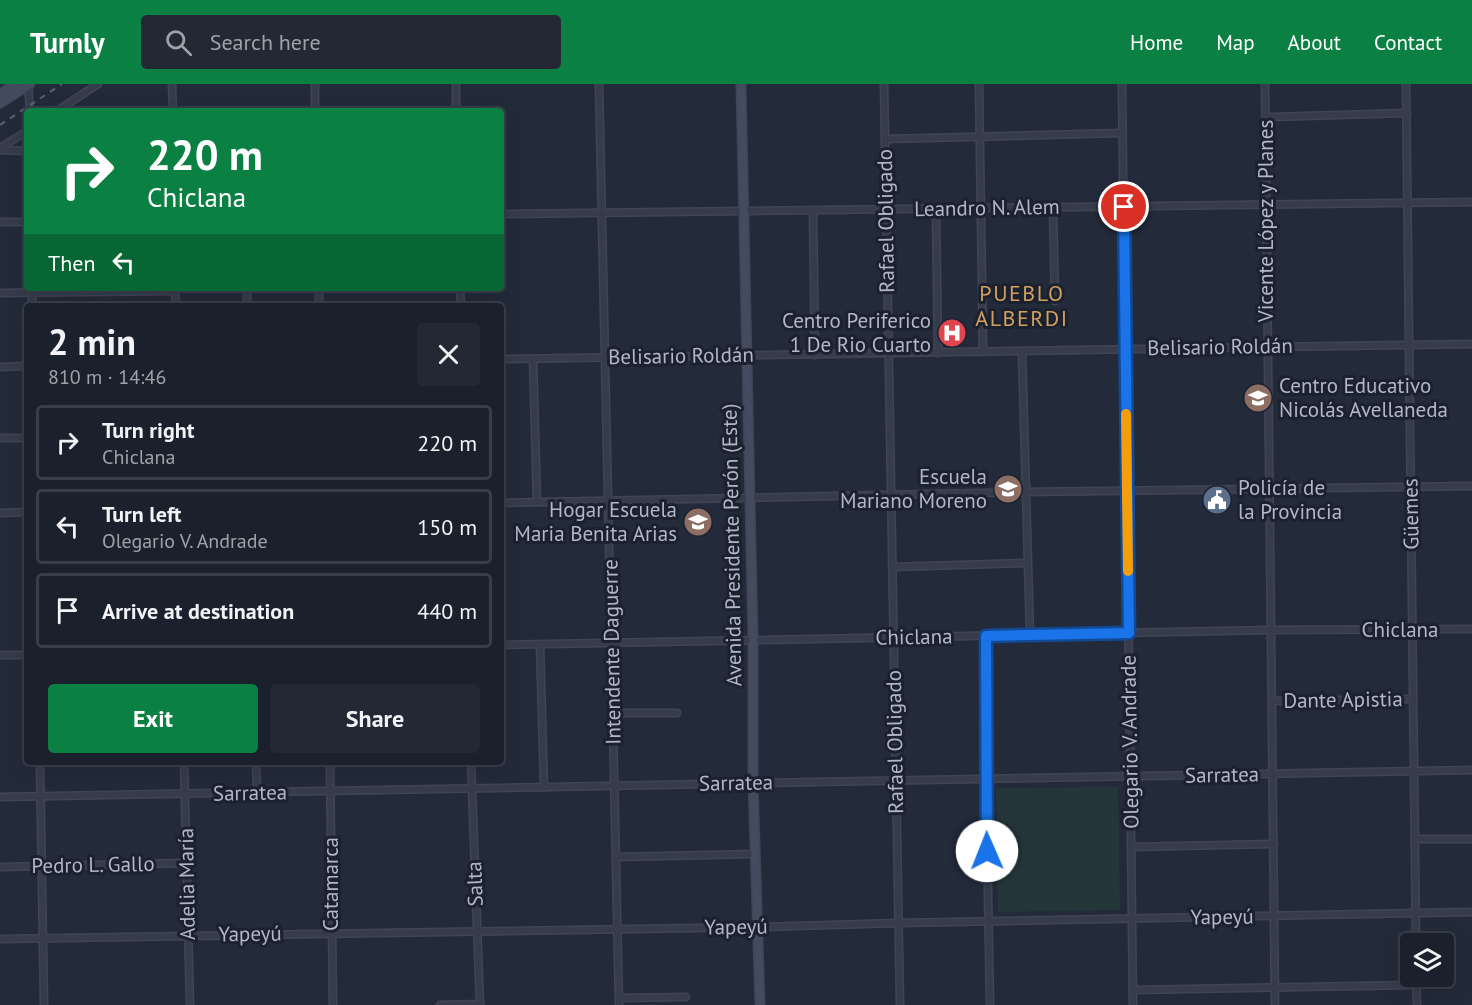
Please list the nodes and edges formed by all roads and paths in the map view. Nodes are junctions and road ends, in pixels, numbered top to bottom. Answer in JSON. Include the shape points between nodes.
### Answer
{"nodes":[{"id":1,"x":15,"y":84,"type":"edge"},
{"id":2,"x":29,"y":84,"type":"edge"},
{"id":3,"x":98,"y":84,"type":"edge"},
{"id":4,"x":172,"y":84,"type":"edge"},
{"id":5,"x":315,"y":84,"type":"edge"},
{"id":6,"x":456,"y":84,"type":"edge"},
{"id":7,"x":599,"y":84,"type":"edge"},
{"id":8,"x":741,"y":84,"type":"edge"},
{"id":9,"x":884,"y":84,"type":"edge"},
{"id":10,"x":978,"y":84,"type":"edge"},
{"id":11,"x":1122,"y":84,"type":"edge"},
{"id":12,"x":1265,"y":84,"type":"edge"},
{"id":13,"x":1406,"y":84,"type":"edge"},
{"id":14,"x":0,"y":94,"type":"edge"},
{"id":15,"x":0,"y":104,"type":"edge"},
{"id":16,"x":30,"y":108,"type":"edge"},
{"id":17,"x":62,"y":108,"type":"edge"},
{"id":18,"x":173,"y":108,"type":"edge"},
{"id":19,"x":315,"y":108,"type":"edge"},
{"id":20,"x":456,"y":108,"type":"edge"},
{"id":21,"x":1407,"y":113,"type":"junction"},
{"id":22,"x":1266,"y":117,"type":"junction"},
{"id":23,"x":24,"y":133,"type":"edge"},
{"id":24,"x":1122,"y":133,"type":"junction"},
{"id":25,"x":979,"y":137,"type":"junction"},
{"id":26,"x":885,"y":139,"type":"junction"},
{"id":27,"x":0,"y":149,"type":"edge"},
{"id":28,"x":24,"y":151,"type":"edge"},
{"id":29,"x":1472,"y":202,"type":"edge"},
{"id":30,"x":1408,"y":203,"type":"junction"},
{"id":31,"x":1266,"y":205,"type":"junction"},
{"id":32,"x":1124,"y":207,"type":"junction"},
{"id":33,"x":981,"y":208,"type":"junction"},
{"id":34,"x":1053,"y":208,"type":"junction"},
{"id":35,"x":886,"y":209,"type":"junction"},
{"id":36,"x":936,"y":209,"type":"junction"},
{"id":37,"x":813,"y":210,"type":"junction"},
{"id":38,"x":744,"y":211,"type":"junction"},
{"id":39,"x":602,"y":213,"type":"junction"},
{"id":40,"x":504,"y":214,"type":"edge"},
{"id":41,"x":0,"y":222,"type":"edge"},
{"id":42,"x":24,"y":222,"type":"edge"},
{"id":43,"x":32,"y":291,"type":"edge"},
{"id":44,"x":0,"y":294,"type":"edge"},
{"id":45,"x":1055,"y":301,"type":"dead end"},
{"id":46,"x":1410,"y":344,"type":"junction"},
{"id":47,"x":1472,"y":344,"type":"edge"},
{"id":48,"x":1267,"y":347,"type":"junction"},
{"id":49,"x":1125,"y":349,"type":"junction"},
{"id":50,"x":1022,"y":351,"type":"junction"},
{"id":51,"x":983,"y":352,"type":"junction"},
{"id":52,"x":938,"y":353,"type":"junction"},
{"id":53,"x":815,"y":354,"type":"junction"},
{"id":54,"x":888,"y":354,"type":"junction"},
{"id":55,"x":745,"y":355,"type":"junction"},
{"id":56,"x":605,"y":358,"type":"junction"},
{"id":57,"x":533,"y":359,"type":"junction"},
{"id":58,"x":504,"y":360,"type":"edge"},
{"id":59,"x":24,"y":366,"type":"edge"},
{"id":60,"x":0,"y":367,"type":"edge"},
{"id":61,"x":0,"y":438,"type":"edge"},
{"id":62,"x":24,"y":438,"type":"edge"},
{"id":63,"x":1472,"y":486,"type":"edge"},
{"id":64,"x":1411,"y":487,"type":"junction"},
{"id":65,"x":1270,"y":489,"type":"junction"},
{"id":66,"x":1128,"y":491,"type":"junction"},
{"id":67,"x":1026,"y":492,"type":"junction"},
{"id":68,"x":891,"y":495,"type":"junction"},
{"id":69,"x":749,"y":497,"type":"junction"},
{"id":70,"x":608,"y":501,"type":"junction"},
{"id":71,"x":537,"y":502,"type":"junction"},
{"id":72,"x":504,"y":503,"type":"edge"},
{"id":73,"x":24,"y":512,"type":"edge"},
{"id":74,"x":0,"y":513,"type":"edge"},
{"id":75,"x":1028,"y":563,"type":"junction"},
{"id":76,"x":892,"y":567,"type":"junction"},
{"id":77,"x":1472,"y":629,"type":"edge"},
{"id":78,"x":1271,"y":630,"type":"junction"},
{"id":79,"x":1413,"y":630,"type":"junction"},
{"id":80,"x":1129,"y":633,"type":"junction"},
{"id":81,"x":1030,"y":634,"type":"junction"},
{"id":82,"x":986,"y":636,"type":"junction"},
{"id":83,"x":893,"y":637,"type":"junction"},
{"id":84,"x":753,"y":639,"type":"junction"},
{"id":85,"x":611,"y":642,"type":"junction"},
{"id":86,"x":540,"y":644,"type":"junction"},
{"id":87,"x":504,"y":645,"type":"edge"},
{"id":88,"x":0,"y":655,"type":"edge"},
{"id":89,"x":24,"y":655,"type":"edge"},
{"id":90,"x":1413,"y":699,"type":"junction"},
{"id":91,"x":1272,"y":701,"type":"junction"},
{"id":92,"x":677,"y":712,"type":"dead end"},
{"id":93,"x":613,"y":713,"type":"junction"},
{"id":94,"x":40,"y":765,"type":"edge"},
{"id":95,"x":184,"y":765,"type":"edge"},
{"id":96,"x":256,"y":765,"type":"edge"},
{"id":97,"x":330,"y":765,"type":"edge"},
{"id":98,"x":471,"y":765,"type":"edge"},
{"id":99,"x":1414,"y":770,"type":"junction"},
{"id":100,"x":1472,"y":770,"type":"edge"},
{"id":101,"x":1273,"y":774,"type":"junction"},
{"id":102,"x":1129,"y":777,"type":"junction"},
{"id":103,"x":986,"y":780,"type":"junction"},
{"id":104,"x":896,"y":781,"type":"junction"},
{"id":105,"x":753,"y":782,"type":"junction"},
{"id":106,"x":615,"y":786,"type":"junction"},
{"id":107,"x":544,"y":788,"type":"junction"},
{"id":108,"x":471,"y":789,"type":"junction"},
{"id":109,"x":330,"y":792,"type":"junction"},
{"id":110,"x":256,"y":793,"type":"junction"},
{"id":111,"x":185,"y":794,"type":"junction"},
{"id":112,"x":40,"y":796,"type":"junction"},
{"id":113,"x":0,"y":797,"type":"edge"},
{"id":114,"x":1415,"y":839,"type":"junction"},
{"id":115,"x":1472,"y":839,"type":"edge"},
{"id":116,"x":1274,"y":844,"type":"junction"},
{"id":117,"x":1131,"y":847,"type":"junction"},
{"id":118,"x":755,"y":854,"type":"junction"},
{"id":119,"x":616,"y":857,"type":"junction"},
{"id":120,"x":186,"y":863,"type":"junction"},
{"id":121,"x":42,"y":866,"type":"junction"},
{"id":122,"x":0,"y":867,"type":"edge"},
{"id":123,"x":1472,"y":912,"type":"edge"},
{"id":124,"x":1416,"y":913,"type":"junction"},
{"id":125,"x":1274,"y":915,"type":"junction"},
{"id":126,"x":1132,"y":918,"type":"junction"},
{"id":127,"x":988,"y":921,"type":"junction"},
{"id":128,"x":898,"y":923,"type":"junction"},
{"id":129,"x":758,"y":927,"type":"junction"},
{"id":130,"x":618,"y":929,"type":"junction"},
{"id":131,"x":477,"y":931,"type":"junction"},
{"id":132,"x":331,"y":933,"type":"junction"},
{"id":133,"x":1416,"y":933,"type":"edge"},
{"id":134,"x":187,"y":935,"type":"junction"},
{"id":135,"x":43,"y":938,"type":"junction"},
{"id":136,"x":0,"y":939,"type":"edge"},
{"id":137,"x":1400,"y":985,"type":"edge"},
{"id":138,"x":1416,"y":987,"type":"edge"},
{"id":139,"x":1275,"y":988,"type":"junction"},
{"id":140,"x":1132,"y":990,"type":"junction"},
{"id":141,"x":686,"y":997,"type":"dead end"},
{"id":142,"x":619,"y":1001,"type":"edge"},
{"id":143,"x":44,"y":1005,"type":"edge"},
{"id":144,"x":190,"y":1005,"type":"edge"},
{"id":145,"x":333,"y":1005,"type":"edge"},
{"id":146,"x":440,"y":1005,"type":"edge"},
{"id":147,"x":480,"y":1005,"type":"edge"},
{"id":148,"x":760,"y":1005,"type":"edge"},
{"id":149,"x":900,"y":1005,"type":"edge"},
{"id":150,"x":990,"y":1005,"type":"edge"},
{"id":151,"x":1133,"y":1005,"type":"edge"},
{"id":152,"x":1275,"y":1005,"type":"edge"},
{"id":153,"x":1417,"y":1005,"type":"edge"}],
"edges":[{"from":1,"to":14,"type":"main road"},
{"from":2,"to":15,"type":"main road"},
{"from":2,"to":16,"type":"street"},
{"from":3,"to":17,"type":"street"},
{"from":4,"to":18,"type":"street"},
{"from":5,"to":19,"type":"street"},
{"from":6,"to":20,"type":"street"},
{"from":7,"to":39,"type":"street","name":"Intendente Daguerre"},
{"from":8,"to":38,"type":"main road","name":"Avenida Presidente Perón (Este)"},
{"from":9,"to":26,"type":"street","name":"Rafael Obligado"},
{"from":10,"to":25,"type":"street"},
{"from":11,"to":24,"type":"street","name":"Olegario V. Andrade"},
{"from":12,"to":22,"type":"street","name":"Vicente López y Planes"},
{"from":13,"to":21,"type":"street","name":"Güemes"},
{"from":21,"to":22,"type":"street"},
{"from":21,"to":30,"type":"street","name":"Güemes"},
{"from":22,"to":31,"type":"street","name":"Vicente López y Planes"},
{"from":23,"to":27,"type":"street"},
{"from":24,"to":25,"type":"street"},
{"from":24,"to":32,"type":"street","name":"Olegario V. Andrade"},
{"from":25,"to":26,"type":"street"},
{"from":25,"to":33,"type":"street"},
{"from":26,"to":35,"type":"street","name":"Rafael Obligado"},
{"from":27,"to":28,"type":"street"},
{"from":29,"to":30,"type":"street","name":"Leandro N. Alem"},
{"from":30,"to":31,"type":"street","name":"Leandro N. Alem"},
{"from":30,"to":46,"type":"street","name":"Güemes"},
{"from":31,"to":32,"type":"street","name":"Leandro N. Alem"},
{"from":31,"to":48,"type":"street","name":"Vicente López y Planes"},
{"from":32,"to":34,"type":"street","name":"Leandro N. Alem"},
{"from":32,"to":49,"type":"street","name":"Olegario V. Andrade"},
{"from":33,"to":34,"type":"street","name":"Leandro N. Alem"},
{"from":33,"to":36,"type":"street","name":"Leandro N. Alem"},
{"from":33,"to":51,"type":"street"},
{"from":34,"to":45,"type":"street"},
{"from":35,"to":36,"type":"street","name":"Leandro N. Alem"},
{"from":35,"to":37,"type":"street","name":"Leandro N. Alem"},
{"from":35,"to":54,"type":"street","name":"Rafael Obligado"},
{"from":36,"to":52,"type":"street"},
{"from":37,"to":38,"type":"street","name":"Leandro N. Alem"},
{"from":37,"to":53,"type":"street"},
{"from":38,"to":39,"type":"street","name":"Leandro N. Alem"},
{"from":38,"to":55,"type":"main road","name":"Avenida Presidente Perón (Este)"},
{"from":39,"to":40,"type":"street","name":"Leandro N. Alem"},
{"from":39,"to":56,"type":"street","name":"Intendente Daguerre"},
{"from":41,"to":42,"type":"street"},
{"from":43,"to":44,"type":"street"},
{"from":46,"to":47,"type":"street","name":"Belisario Roldán"},
{"from":46,"to":48,"type":"street","name":"Belisario Roldán"},
{"from":46,"to":64,"type":"street","name":"Güemes"},
{"from":48,"to":49,"type":"street","name":"Belisario Roldán"},
{"from":48,"to":65,"type":"street","name":"Vicente López y Planes"},
{"from":49,"to":50,"type":"street","name":"Belisario Roldán"},
{"from":49,"to":66,"type":"street","name":"Olegario V. Andrade"},
{"from":50,"to":51,"type":"street","name":"Belisario Roldán"},
{"from":50,"to":67,"type":"street"},
{"from":51,"to":52,"type":"street","name":"Belisario Roldán"},
{"from":52,"to":54,"type":"street","name":"Belisario Roldán"},
{"from":53,"to":54,"type":"street","name":"Belisario Roldán"},
{"from":53,"to":55,"type":"street","name":"Belisario Roldán"},
{"from":54,"to":68,"type":"street","name":"Rafael Obligado"},
{"from":55,"to":56,"type":"street","name":"Belisario Roldán"},
{"from":55,"to":69,"type":"main road","name":"Avenida Presidente Perón (Este)"},
{"from":56,"to":57,"type":"street","name":"Belisario Roldán"},
{"from":56,"to":70,"type":"street","name":"Intendente Daguerre"},
{"from":57,"to":58,"type":"street","name":"Belisario Roldán"},
{"from":57,"to":71,"type":"street"},
{"from":59,"to":60,"type":"street"},
{"from":61,"to":62,"type":"street"},
{"from":63,"to":64,"type":"street"},
{"from":64,"to":65,"type":"street"},
{"from":64,"to":79,"type":"street","name":"Güemes"},
{"from":65,"to":66,"type":"street"},
{"from":65,"to":78,"type":"street","name":"Vicente López y Planes"},
{"from":66,"to":67,"type":"street"},
{"from":66,"to":80,"type":"street","name":"Olegario V. Andrade"},
{"from":67,"to":68,"type":"street"},
{"from":67,"to":75,"type":"street"},
{"from":68,"to":69,"type":"street"},
{"from":68,"to":76,"type":"street","name":"Rafael Obligado"},
{"from":69,"to":70,"type":"street"},
{"from":69,"to":84,"type":"main road","name":"Avenida Presidente Perón (Este)"},
{"from":70,"to":71,"type":"street"},
{"from":70,"to":85,"type":"street","name":"Intendente Daguerre"},
{"from":71,"to":72,"type":"street"},
{"from":73,"to":74,"type":"street"},
{"from":75,"to":76,"type":"street"},
{"from":75,"to":81,"type":"street"},
{"from":76,"to":83,"type":"street","name":"Rafael Obligado"},
{"from":77,"to":79,"type":"street","name":"Chiclana"},
{"from":78,"to":79,"type":"street","name":"Chiclana"},
{"from":78,"to":80,"type":"street","name":"Chiclana"},
{"from":78,"to":91,"type":"street","name":"Vicente López y Planes"},
{"from":79,"to":90,"type":"street","name":"Güemes"},
{"from":80,"to":81,"type":"street","name":"Chiclana"},
{"from":80,"to":102,"type":"street","name":"Olegario V. Andrade"},
{"from":81,"to":82,"type":"street","name":"Chiclana"},
{"from":82,"to":83,"type":"street","name":"Chiclana"},
{"from":82,"to":103,"type":"street"},
{"from":83,"to":84,"type":"street","name":"Chiclana"},
{"from":83,"to":104,"type":"street","name":"Rafael Obligado"},
{"from":84,"to":85,"type":"street","name":"Chiclana"},
{"from":84,"to":105,"type":"main road","name":"Avenida Presidente Perón (Este)"},
{"from":85,"to":86,"type":"street","name":"Chiclana"},
{"from":85,"to":93,"type":"street","name":"Intendente Daguerre"},
{"from":86,"to":87,"type":"street","name":"Chiclana"},
{"from":86,"to":107,"type":"street"},
{"from":88,"to":89,"type":"street"},
{"from":90,"to":91,"type":"street","name":"Dante Apistia"},
{"from":90,"to":99,"type":"street","name":"Güemes"},
{"from":91,"to":101,"type":"street","name":"Vicente López y Planes"},
{"from":92,"to":93,"type":"street"},
{"from":93,"to":106,"type":"street","name":"Intendente Daguerre"},
{"from":94,"to":112,"type":"street"},
{"from":95,"to":111,"type":"street","name":"Adelia María"},
{"from":96,"to":110,"type":"street"},
{"from":97,"to":109,"type":"street","name":"Catamarca"},
{"from":98,"to":108,"type":"street","name":"Salta"},
{"from":99,"to":100,"type":"street","name":"Sarratea"},
{"from":99,"to":101,"type":"street","name":"Sarratea"},
{"from":99,"to":114,"type":"street","name":"Güemes"},
{"from":101,"to":102,"type":"street","name":"Sarratea"},
{"from":101,"to":116,"type":"street","name":"Vicente López y Planes"},
{"from":102,"to":103,"type":"street","name":"Sarratea"},
{"from":102,"to":117,"type":"street","name":"Olegario V. Andrade"},
{"from":103,"to":104,"type":"street","name":"Sarratea"},
{"from":103,"to":127,"type":"street"},
{"from":104,"to":105,"type":"street","name":"Sarratea"},
{"from":104,"to":128,"type":"street","name":"Rafael Obligado"},
{"from":105,"to":106,"type":"street","name":"Sarratea"},
{"from":105,"to":118,"type":"main road","name":"Avenida Presidente Perón (Este)"},
{"from":106,"to":107,"type":"street","name":"Sarratea"},
{"from":106,"to":119,"type":"street","name":"Intendente Daguerre"},
{"from":107,"to":108,"type":"street","name":"Sarratea"},
{"from":108,"to":109,"type":"street","name":"Sarratea"},
{"from":108,"to":131,"type":"street","name":"Salta"},
{"from":109,"to":110,"type":"street","name":"Sarratea"},
{"from":109,"to":132,"type":"street","name":"Catamarca"},
{"from":110,"to":111,"type":"street","name":"Sarratea"},
{"from":111,"to":112,"type":"street","name":"Sarratea"},
{"from":111,"to":120,"type":"street","name":"Adelia María"},
{"from":112,"to":113,"type":"street","name":"Sarratea"},
{"from":112,"to":121,"type":"street"},
{"from":114,"to":115,"type":"street"},
{"from":114,"to":124,"type":"street","name":"Güemes"},
{"from":116,"to":117,"type":"street"},
{"from":116,"to":125,"type":"street","name":"Vicente López y Planes"},
{"from":117,"to":126,"type":"street","name":"Olegario V. Andrade"},
{"from":118,"to":119,"type":"street"},
{"from":118,"to":129,"type":"main road","name":"Avenida Presidente Perón (Este)"},
{"from":119,"to":130,"type":"street","name":"Intendente Daguerre"},
{"from":120,"to":121,"type":"street","name":"Pedro L. Gallo"},
{"from":120,"to":134,"type":"street","name":"Adelia María"},
{"from":121,"to":122,"type":"street","name":"Pedro L. Gallo"},
{"from":121,"to":135,"type":"street"},
{"from":123,"to":124,"type":"street","name":"Yapeyú"},
{"from":124,"to":125,"type":"street","name":"Yapeyú"},
{"from":124,"to":133,"type":"street","name":"Güemes"},
{"from":125,"to":126,"type":"street","name":"Yapeyú"},
{"from":125,"to":139,"type":"street","name":"Vicente López y Planes"},
{"from":126,"to":127,"type":"street","name":"Yapeyú"},
{"from":126,"to":140,"type":"street","name":"Olegario V. Andrade"},
{"from":127,"to":128,"type":"street","name":"Yapeyú"},
{"from":127,"to":150,"type":"street"},
{"from":128,"to":129,"type":"street","name":"Yapeyú"},
{"from":128,"to":149,"type":"street","name":"Rafael Obligado"},
{"from":129,"to":130,"type":"street","name":"Yapeyú"},
{"from":129,"to":148,"type":"main road","name":"Avenida Presidente Perón (Este)"},
{"from":130,"to":131,"type":"street","name":"Yapeyú"},
{"from":130,"to":142,"type":"street","name":"Intendente Daguerre"},
{"from":131,"to":132,"type":"street","name":"Yapeyú"},
{"from":131,"to":147,"type":"street","name":"Salta"},
{"from":132,"to":134,"type":"street","name":"Yapeyú"},
{"from":132,"to":145,"type":"street","name":"Catamarca"},
{"from":134,"to":135,"type":"street","name":"Yapeyú"},
{"from":134,"to":144,"type":"street","name":"Adelia María"},
{"from":135,"to":136,"type":"street","name":"Yapeyú"},
{"from":135,"to":143,"type":"street"},
{"from":137,"to":139,"type":"street"},
{"from":138,"to":153,"type":"street"},
{"from":139,"to":140,"type":"street"},
{"from":139,"to":152,"type":"street","name":"Vicente López y Planes"},
{"from":140,"to":151,"type":"street","name":"Olegario V. Andrade"},
{"from":141,"to":142,"type":"street"},
{"from":146,"to":147,"type":"street"}]}
